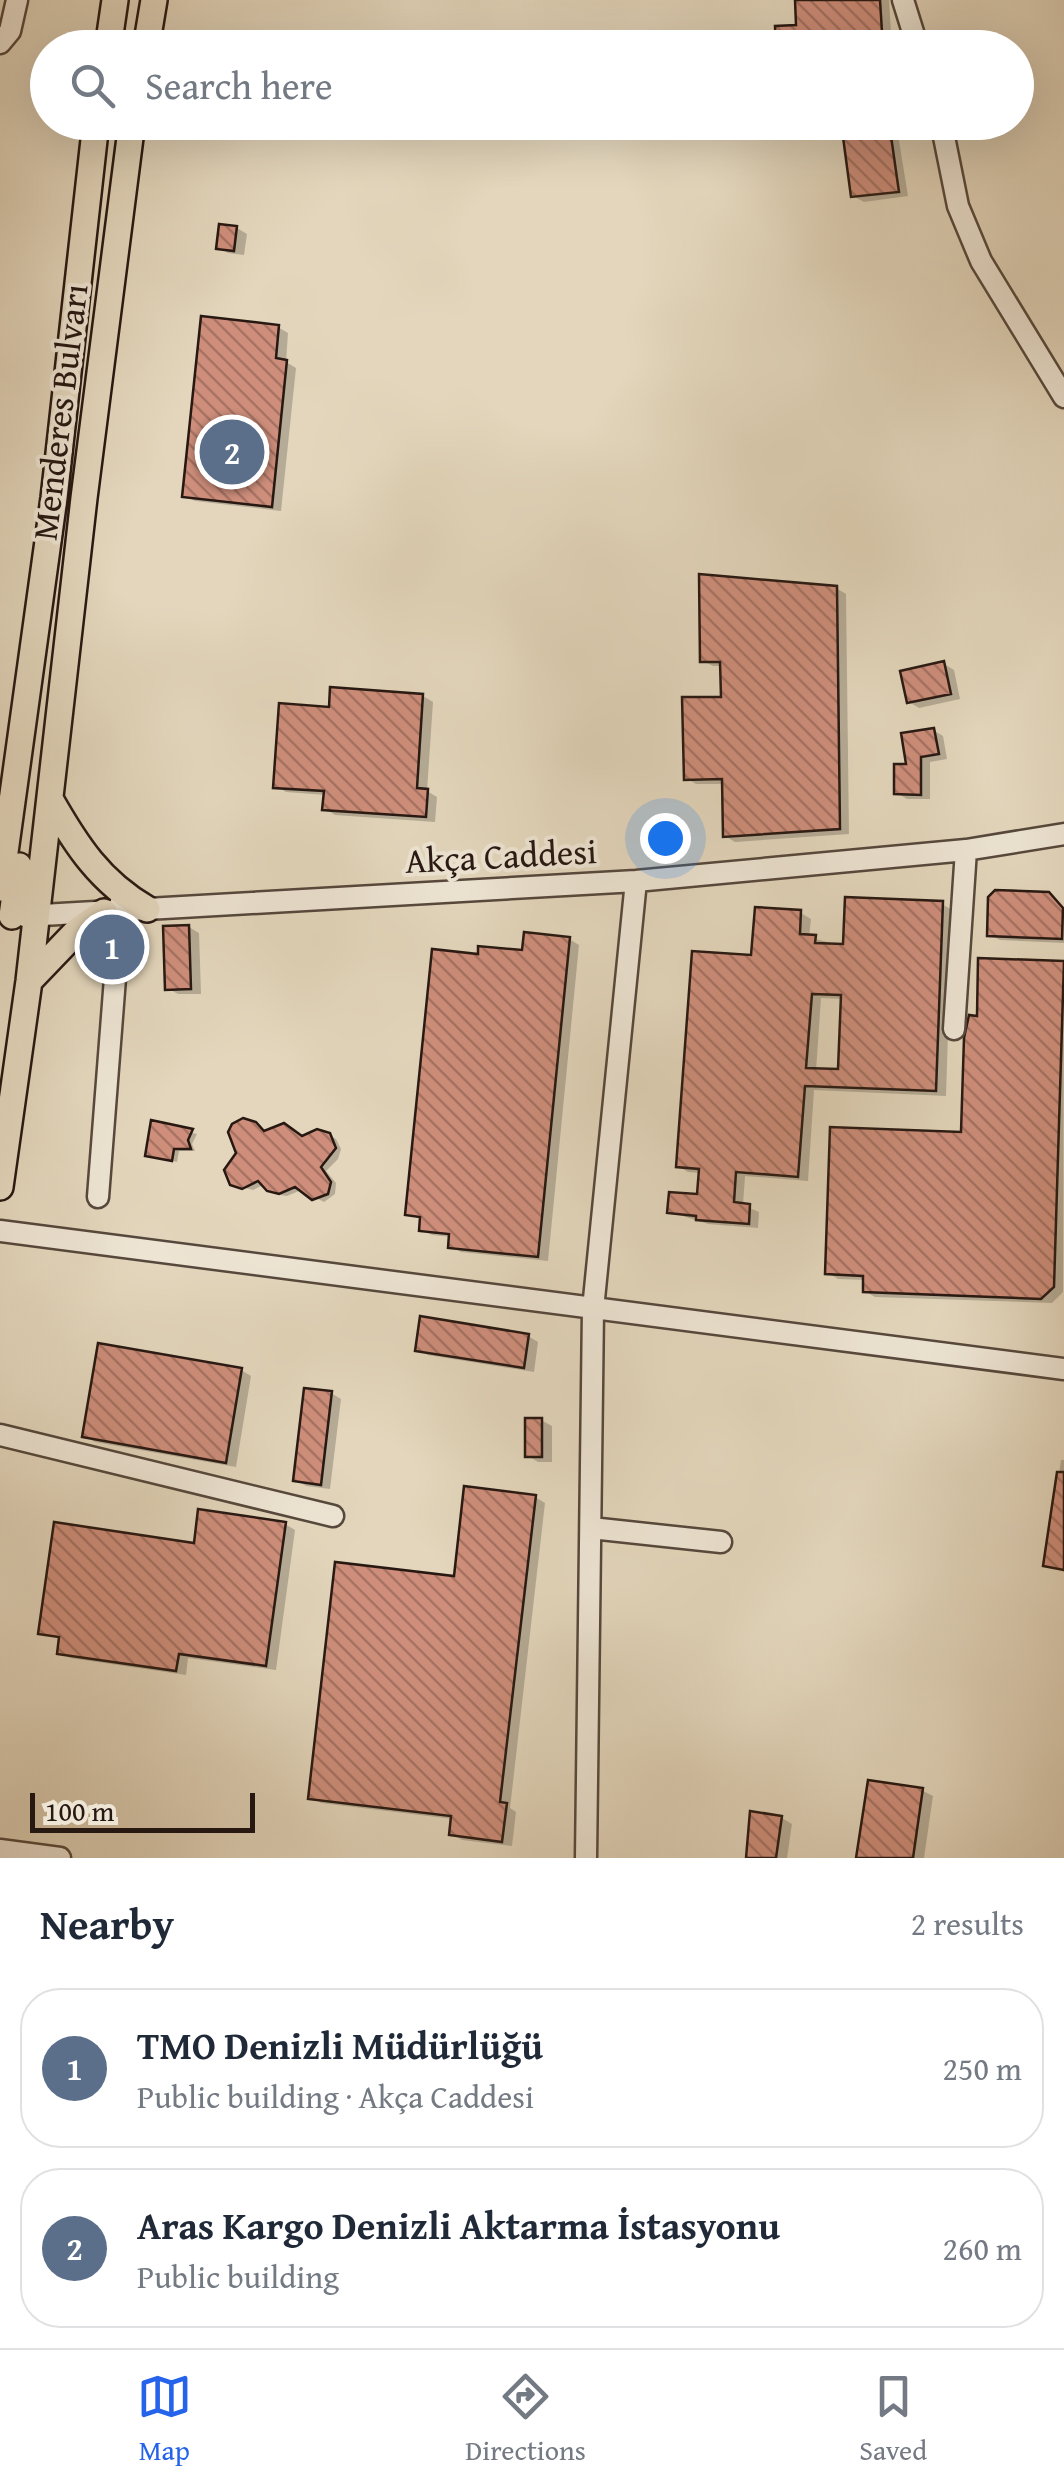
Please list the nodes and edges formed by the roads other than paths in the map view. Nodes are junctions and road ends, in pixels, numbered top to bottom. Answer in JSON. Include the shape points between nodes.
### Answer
{"nodes":[{"id":1,"x":17,"y":0,"type":"edge"},
{"id":2,"x":115,"y":0,"type":"edge"},
{"id":3,"x":154,"y":0,"type":"edge"},
{"id":4,"x":903,"y":0,"type":"edge"},
{"id":5,"x":111,"y":30,"type":"edge"},
{"id":6,"x":149,"y":30,"type":"edge"},
{"id":7,"x":912,"y":30,"type":"edge"},
{"id":8,"x":0,"y":43,"type":"edge"},
{"id":9,"x":94,"y":140,"type":"edge"},
{"id":10,"x":130,"y":140,"type":"edge"},
{"id":11,"x":945,"y":140,"type":"edge"},
{"id":12,"x":1064,"y":397,"type":"edge"},
{"id":13,"x":54,"y":498,"type":"junction"},
{"id":14,"x":50,"y":799,"type":"junction"},
{"id":15,"x":1064,"y":834,"type":"edge"},
{"id":16,"x":966,"y":850,"type":"junction"},
{"id":17,"x":3,"y":854,"type":"edge"},
{"id":18,"x":636,"y":880,"type":"junction"},
{"id":19,"x":0,"y":888,"type":"edge"},
{"id":20,"x":123,"y":906,"type":"junction"},
{"id":21,"x":19,"y":916,"type":"edge"},
{"id":22,"x":30,"y":981,"type":"junction"},
{"id":23,"x":954,"y":1029,"type":"dead end"},
{"id":24,"x":0,"y":1102,"type":"edge"},
{"id":25,"x":0,"y":1188,"type":"edge"},
{"id":26,"x":98,"y":1197,"type":"dead end"},
{"id":27,"x":0,"y":1232,"type":"edge"},
{"id":28,"x":593,"y":1308,"type":"junction"},
{"id":29,"x":1064,"y":1368,"type":"edge"},
{"id":30,"x":0,"y":1435,"type":"edge"},
{"id":31,"x":333,"y":1516,"type":"dead end"},
{"id":32,"x":590,"y":1528,"type":"junction"},
{"id":33,"x":721,"y":1542,"type":"dead end"},
{"id":34,"x":0,"y":1850,"type":"edge"},
{"id":35,"x":60,"y":1858,"type":"edge"},
{"id":36,"x":586,"y":1858,"type":"edge"}],
"edges":[{"from":1,"to":8,"type":"street","via":[[10,32]]},
{"from":2,"to":5,"type":"main road"},
{"from":3,"to":6,"type":"main road"},
{"from":4,"to":7,"type":"street"},
{"from":9,"to":13,"type":"main road","name":"Menderes Bulvarı"},
{"from":10,"to":14,"type":"main road","name":"Menderes Bulvarı"},
{"from":11,"to":12,"type":"street","via":[[958,206],[981,261]]},
{"from":13,"to":17,"type":"main road","name":"Menderes Bulvarı"},
{"from":13,"to":21,"type":"main road"},
{"from":14,"to":20,"type":"main road"},
{"from":14,"to":21,"type":"main road","name":"Menderes Bulvarı"},
{"from":15,"to":16,"type":"street","name":"Akça Caddesi"},
{"from":16,"to":18,"type":"street","name":"Akça Caddesi"},
{"from":16,"to":23,"type":"street"},
{"from":17,"to":19,"type":"main road","name":"Menderes Bulvarı"},
{"from":18,"to":20,"type":"street","name":"Akça Caddesi"},
{"from":18,"to":28,"type":"street"},
{"from":20,"to":21,"type":"street","name":"Akça Caddesi"},
{"from":20,"to":22,"type":"main road","via":[[78,930]]},
{"from":20,"to":26,"type":"street"},
{"from":21,"to":22,"type":"main road","name":"Menderes Bulvarı"},
{"from":21,"to":24,"type":"main road"},
{"from":22,"to":25,"type":"main road","name":"Menderes Bulvarı"},
{"from":27,"to":28,"type":"street"},
{"from":28,"to":29,"type":"street"},
{"from":28,"to":32,"type":"street"},
{"from":30,"to":31,"type":"street"},
{"from":32,"to":33,"type":"street"},
{"from":32,"to":36,"type":"street"},
{"from":34,"to":35,"type":"street"}]}
